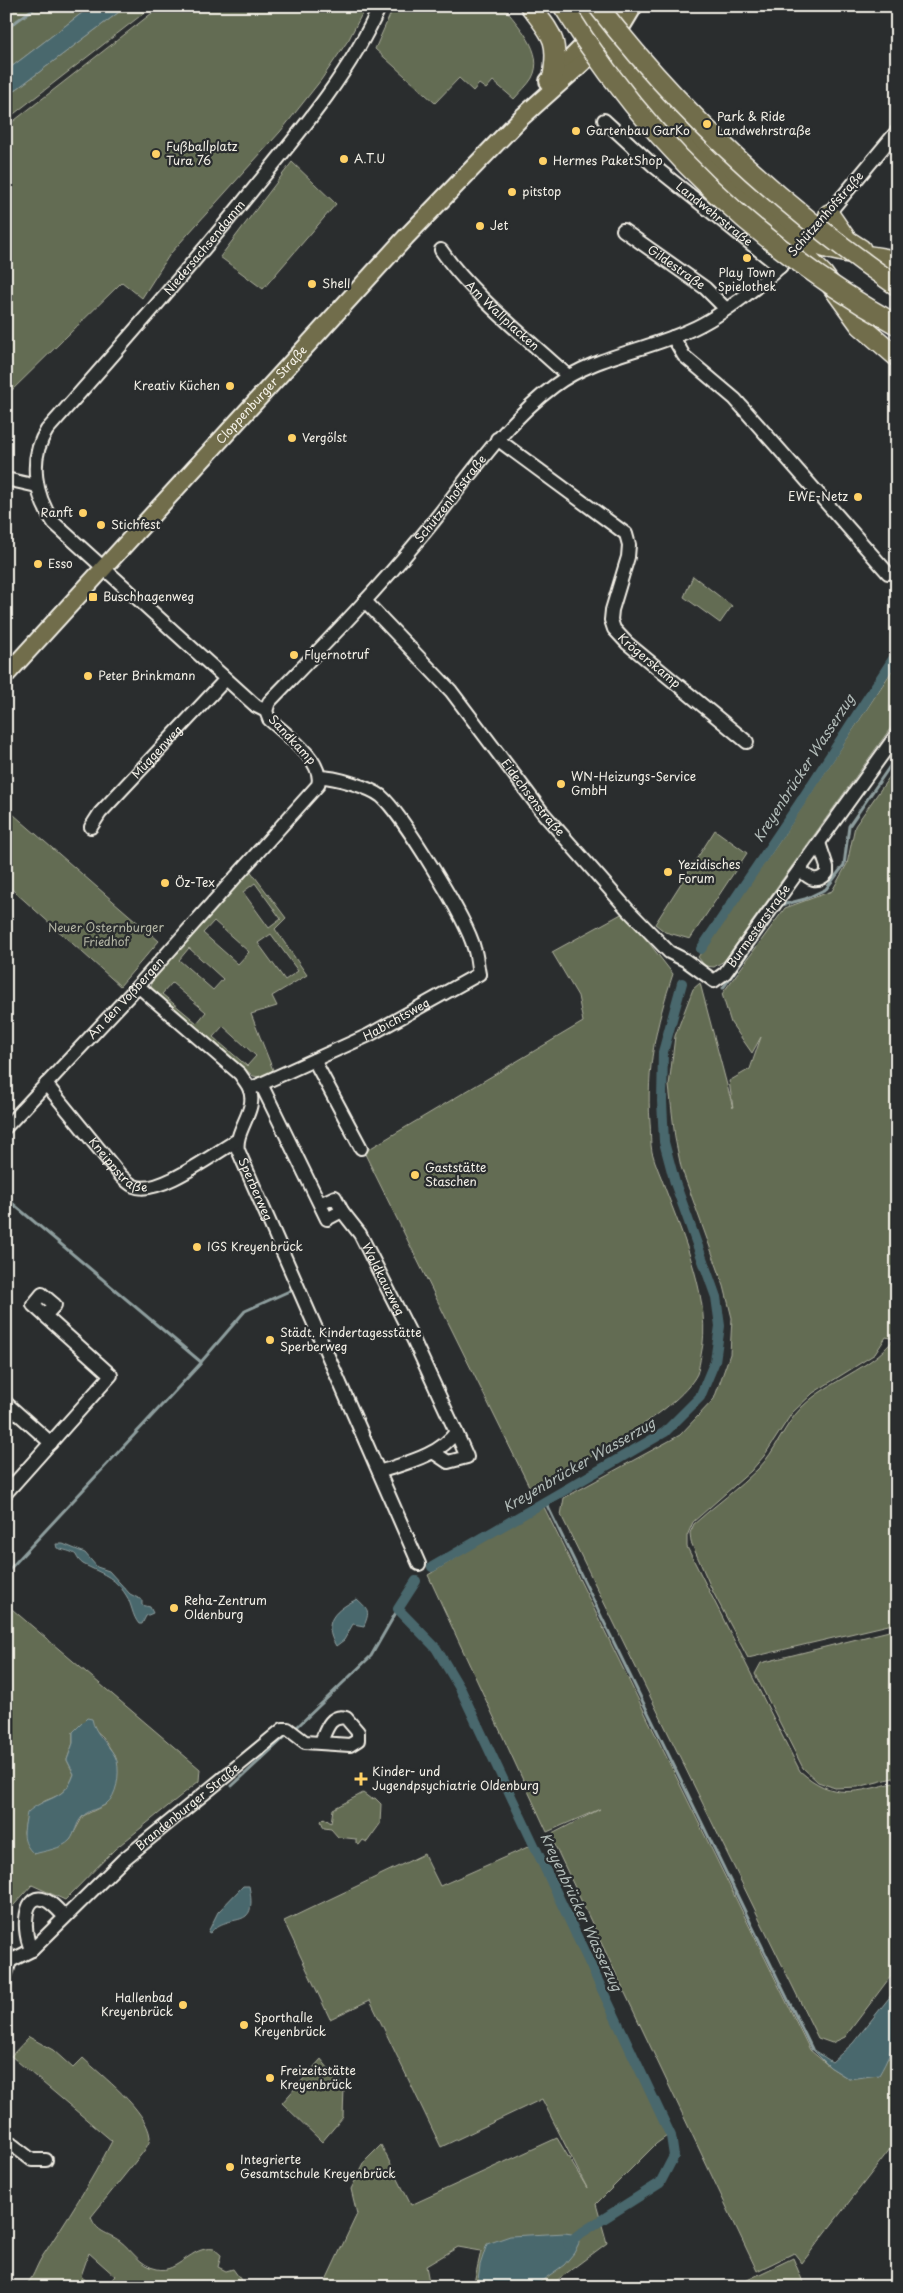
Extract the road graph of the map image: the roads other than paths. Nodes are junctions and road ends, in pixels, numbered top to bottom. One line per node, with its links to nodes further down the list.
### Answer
1 (380, 6): 29 (street, Niedersachsendamm)
2 (530, 6): 10 (highway)
3 (551, 6): 9 (highway)
4 (563, 6): 23 (highway, bridge)
5 (588, 6): 9 (highway)
6 (598, 6): 21 (highway, bridge)
7 (622, 6): 9 (main road, Cloppenburger Straße)
8 (634, 6): 9 (main road, Cloppenburger Straße)
9 (599, 39): 10 (main road, Cloppenburger Straße); 11 (main road, Cloppenburger Straße); 16 (main road)
10 (553, 76): 11 (main road, Cloppenburger Straße)
11 (521, 118): 30 (main road, Cloppenburger Straße)
12 (604, 120): 20 (street, Landwehrstraße)
13 (897, 132): 14 (street, Schützenhofstraße)
14 (828, 214): 16 (street, Schützenhofstraße); 18 (highway)
15 (623, 230): 22 (street, Gildestraße)
16 (802, 244): 18 (highway); 20 (street, Schützenhofstraße); 25 (highway)
17 (441, 250): 26 (street, Am Wallplacken)
18 (873, 255): 19 (highway)
19 (897, 261)
20 (780, 267): 22 (street, Schützenhofstraße)
21 (897, 286)
22 (726, 308): 24 (street, Schützenhofstraße)
23 (897, 325)
24 (673, 337): 26 (street, Schützenhofstraße); 31 (street)
25 (897, 357)
26 (568, 376): 27 (street, Schützenhofstraße)
27 (497, 440): 32 (street, Schützenhofstraße); 37 (street, Krögerskamp)
28 (6, 479): 29 (street)
29 (37, 486): 30 (street)
30 (103, 568): 33 (main road, Cloppenburger Straße); 34 (street, Sandkamp)
31 (888, 573)
32 (365, 601): 35 (street, Schützenhofstraße); 43 (street, Eidechsenstraße)
33 (6, 675)
34 (226, 679): 35 (street, Sandkamp); 39 (street, Müggenweg)
35 (266, 711): 38 (street, Sandkamp)
36 (897, 734): 40 (street, Burmesterstraße)
37 (747, 742)
38 (320, 777): 42 (street, Sandkamp); 44 (street, An den Voßbergen)
39 (91, 827)
40 (819, 843): 41 (street, Burmesterstraße); 41 (street)
41 (801, 870): 43 (street, Burmesterstraße)
42 (479, 974): 45 (street, Habichtsweg)
43 (714, 981)
44 (138, 986): 46 (street, An den Voßbergen); 47 (street)
45 (314, 1060): 47 (street, Habichtsweg); 50 (street)
46 (46, 1084): 48 (street, An den Voßbergen); 49 (street, Kneippstraße)
47 (256, 1087): 49 (street, Sperberweg); 53 (street, Waldkauzweg)
48 (6, 1127)
49 (236, 1141): 56 (street, Sperberweg)
50 (361, 1148)
51 (45, 1316): 54 (street)
52 (6, 1403): 54 (street)
53 (456, 1432): 55 (street); 55 (street, Waldkauzweg)
54 (51, 1443): 57 (street)
55 (433, 1452): 56 (street)
56 (379, 1472): 58 (street, Sperberweg)
57 (6, 1493)
58 (419, 1564)
59 (321, 1742): 60 (street, Brandenburger Straße)
60 (64, 1916): 61 (street, Brandenburger Straße); 61 (street)
61 (32, 1950): 62 (street, Brandenburger Straße)
62 (8, 1956): 63 (street, Brandenburger Straße)
63 (6, 1974)
64 (6, 2140): 65 (street)
65 (46, 2160)

